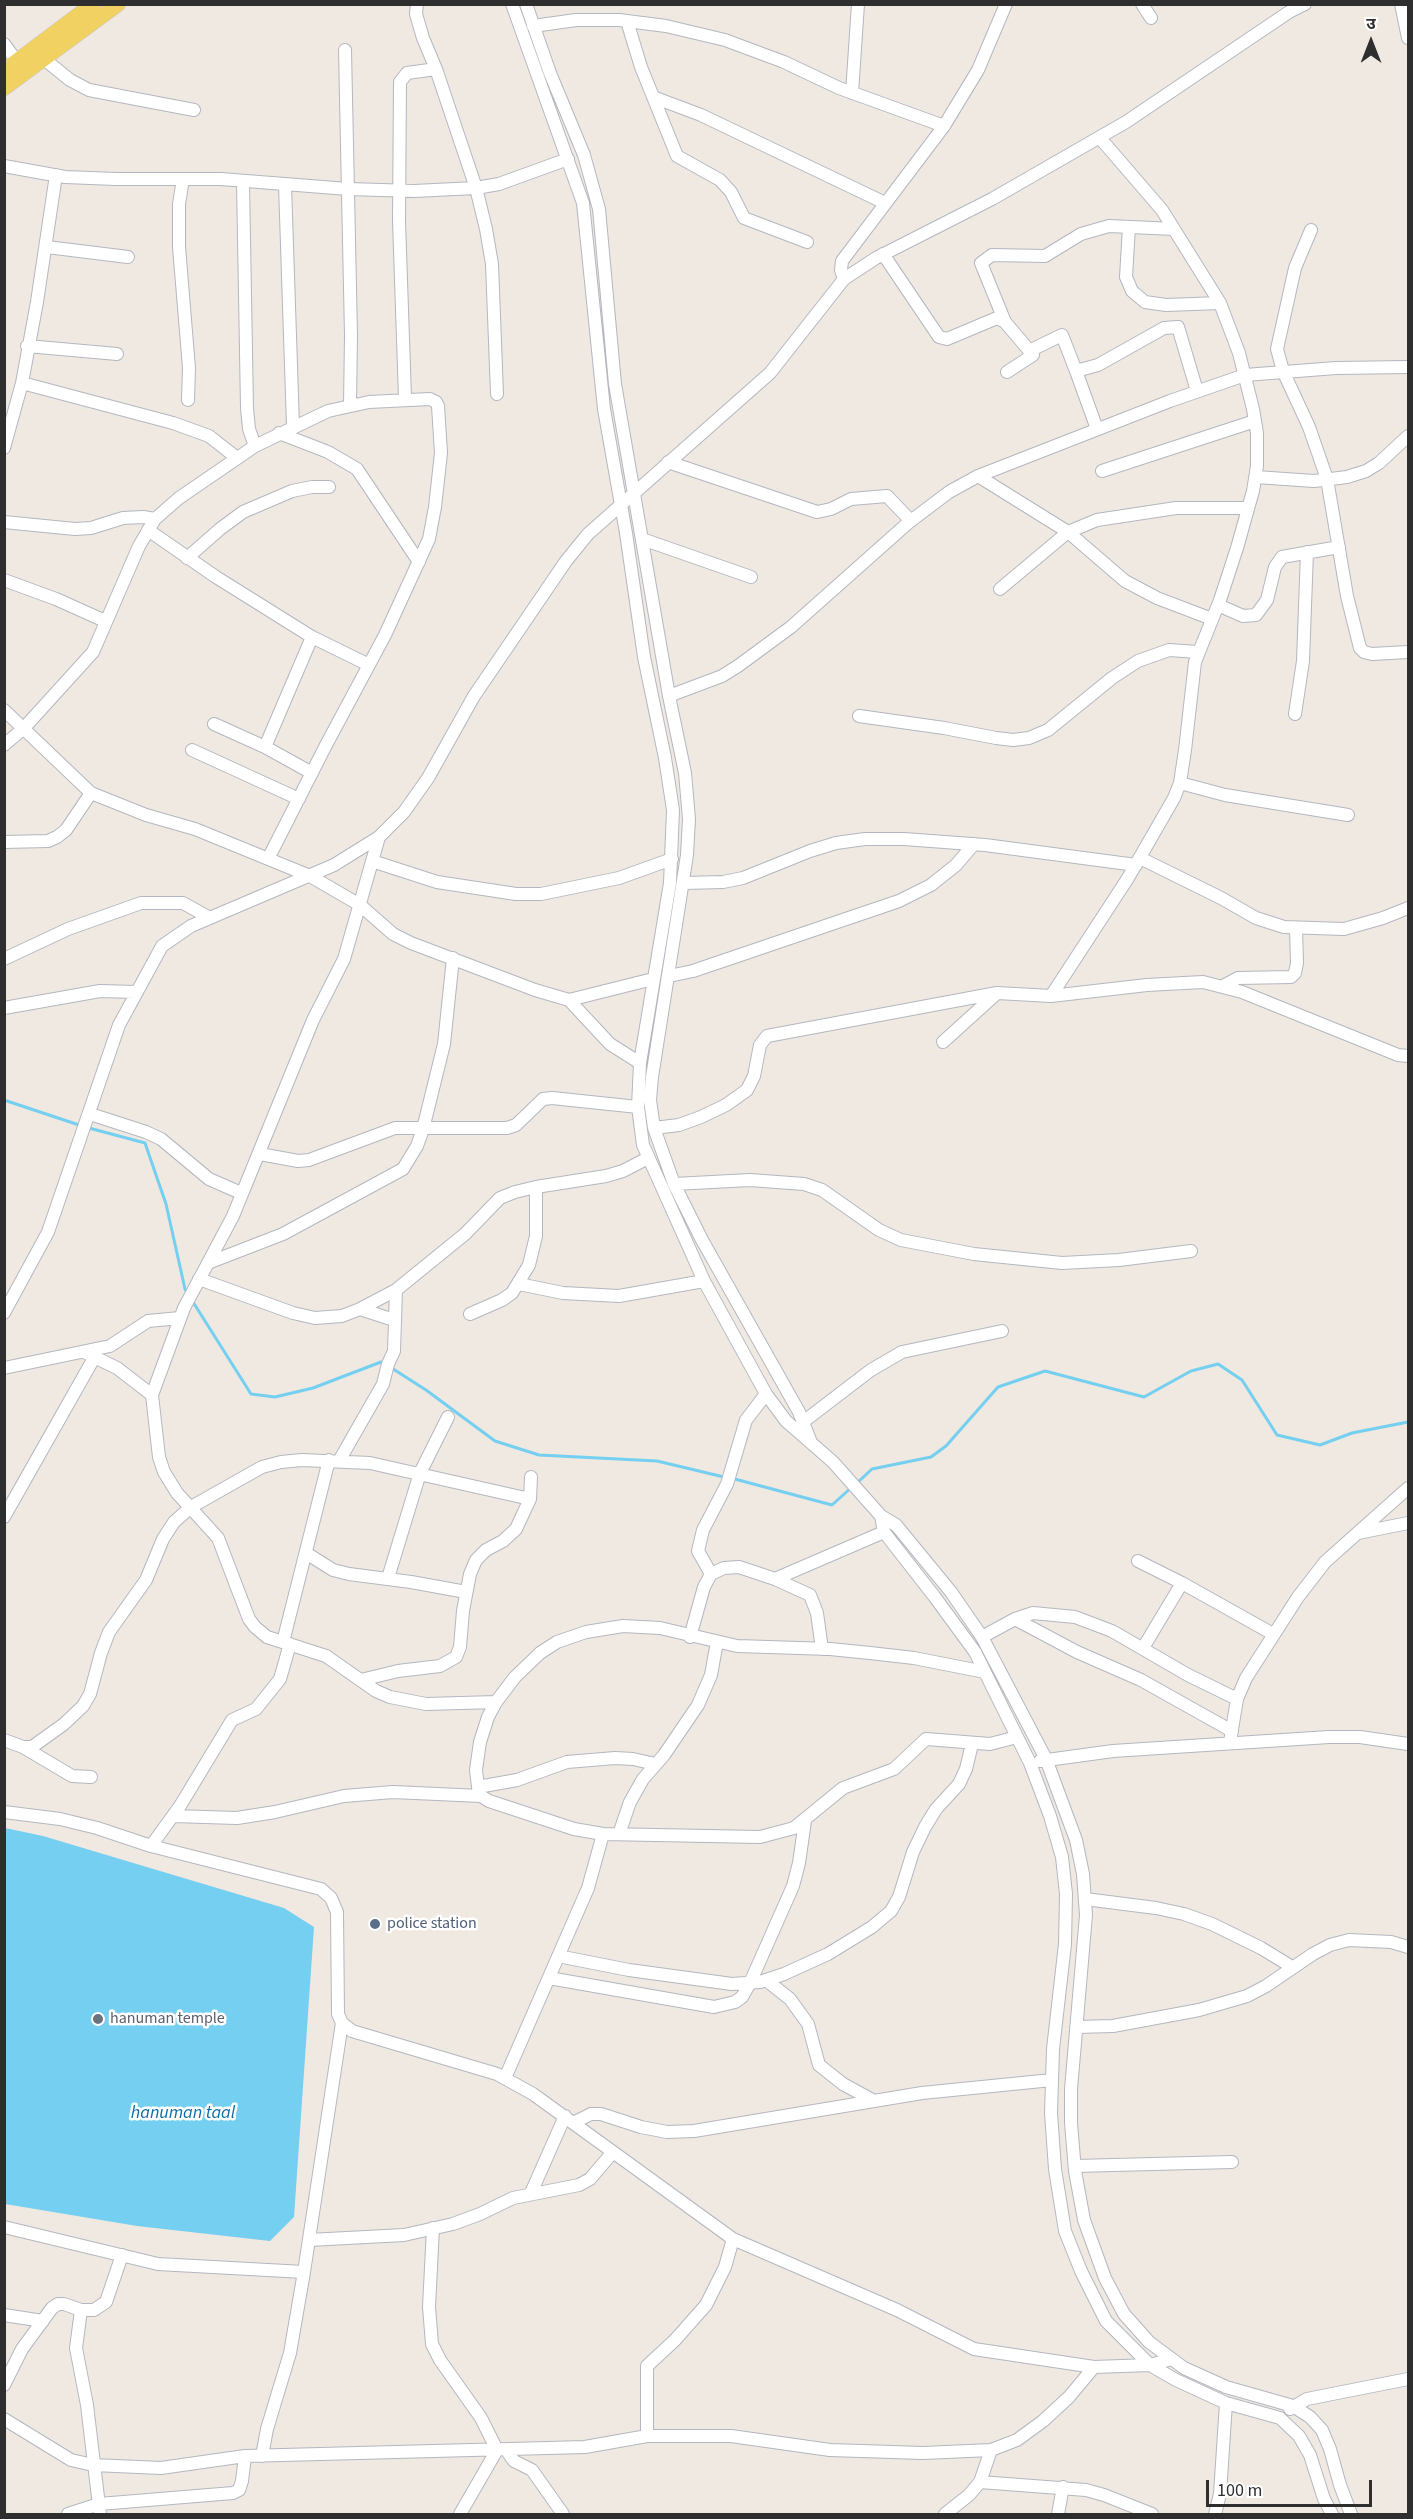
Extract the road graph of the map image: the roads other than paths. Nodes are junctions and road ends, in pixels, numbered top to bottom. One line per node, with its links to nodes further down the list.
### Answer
1 (93, 4): 20 (main road)
2 (118, 4): 19 (main road)
3 (417, 4): 21 (street)
4 (512, 4): 29 (street)
5 (526, 4): 15 (street)
6 (858, 4): 24 (street)
7 (1006, 4): 27 (street)
8 (1142, 4): 13 (street)
9 (1305, 4): 11 (street)
10 (1401, 4): 12 (street)
11 (1287, 8): 28 (street)
12 (1406, 17): 16 (street)
13 (1151, 18)
14 (627, 21): 15 (street); 24 (street); 25 (street)
15 (533, 26): 77 (street)
16 (1408, 38)
17 (4, 44): 20 (street)
18 (345, 50): 36 (street)
19 (44, 59): 20 (main road); 26 (street)
20 (21, 67): 22 (main road); 23 (main road)
21 (436, 69): 35 (street); 37 (street)
22 (4, 71)
23 (4, 88)
24 (852, 93): 27 (street)
25 (653, 97): 38 (street); 42 (street)
26 (194, 110)
27 (944, 126): 38 (street)
28 (1100, 138): 40 (street); 44 (street)
29 (568, 159): 35 (street); 78 (street)
30 (4, 166): 31 (street)
31 (56, 176): 32 (street); 43 (street)
32 (183, 178): 33 (street); 61 (street)
33 (243, 182): 34 (street); 68 (street)
34 (285, 185): 36 (street); 64 (street)
35 (476, 188): 37 (street); 59 (street)
36 (348, 189): 37 (street); 62 (street)
37 (399, 191): 60 (street)
38 (885, 203): 46 (street)
39 (1130, 227): 40 (street); 47 (street); 48 (street)
40 (1174, 229): 47 (street)
41 (1311, 230): 54 (street)
42 (807, 242)
43 (47, 247): 45 (street); 49 (street)
44 (883, 254): 46 (street); 48 (street)
45 (128, 257)
46 (844, 279): 71 (street)
47 (1220, 303): 56 (street)
48 (1005, 322): 50 (street)
49 (27, 346): 51 (street); 57 (street)
50 (1029, 351): 53 (street); 55 (street)
51 (117, 354)
52 (1408, 368): 54 (street)
53 (1076, 371): 58 (street); 65 (street)
54 (1283, 371): 56 (street); 75 (street)
55 (1007, 372)
56 (1245, 375): 58 (street); 63 (street)
57 (22, 382): 69 (street); 70 (street)
58 (1197, 391): 65 (street)
59 (497, 394)
60 (405, 398): 62 (street); 89 (street)
61 (188, 400)
62 (350, 405): 64 (street)
63 (1255, 421): 72 (street); 74 (street)
64 (293, 426): 66 (street)
65 (1097, 429): 73 (street)
66 (279, 433): 68 (street); 89 (street)
67 (1408, 436): 75 (street)
68 (255, 446): 70 (street)
69 (4, 448)
70 (237, 458): 80 (street)
71 (668, 462): 77 (street); 81 (street)
72 (1102, 471)
73 (978, 476): 81 (street); 84 (street)
74 (1256, 477): 75 (street); 79 (street)
75 (1327, 479): 86 (street)
76 (329, 487): 88 (street)
77 (634, 492): 78 (street); 85 (street)
78 (620, 503): 114 (street); 118 (street)
79 (1248, 508): 84 (street); 93 (street)
80 (155, 519): 82 (street); 83 (street)
81 (911, 521): 100 (street)
82 (4, 522)
83 (148, 530): 88 (street); 95 (street)
84 (1068, 532): 92 (street); 94 (street)
85 (642, 538): 90 (street); 100 (street)
86 (1339, 547): 87 (street); 98 (street)
87 (1307, 552): 93 (street); 102 (street)
88 (187, 558): 96 (street)
89 (419, 562): 99 (street)
90 (751, 577)
91 (4, 580): 95 (street)
92 (1000, 589)
93 (1218, 605): 94 (street)
94 (1212, 619): 97 (street)
95 (105, 621): 105 (street)
96 (312, 637): 99 (street); 107 (street)
97 (1198, 652): 103 (street); 110 (street)
98 (1408, 652)
99 (369, 665): 109 (street)
100 (669, 696): 122 (street)
101 (4, 710): 105 (street)
102 (1295, 714)
103 (859, 717)
104 (214, 724): 107 (street)
105 (24, 729): 106 (street); 111 (street)
106 (4, 745)
107 (265, 747): 109 (street)
108 (192, 750): 112 (street)
109 (312, 773): 112 (street)
110 (1180, 783): 113 (street); 120 (street)
111 (91, 793): 115 (street); 117 (street)
112 (299, 799): 117 (street)
113 (1348, 815)
114 (379, 837): 119 (street); 121 (street)
115 (4, 842)
116 (975, 844): 120 (street); 122 (street); 129 (street)
117 (269, 857): 121 (street)
118 (672, 859): 119 (street); 130 (street)
119 (372, 861): 123 (street)
120 (1138, 861): 126 (street); 134 (street)
121 (310, 876): 123 (street); 125 (street)
122 (684, 883): 129 (street)
123 (360, 905): 127 (street); 144 (street)
124 (1408, 908): 126 (street)
125 (210, 918): 128 (street); 132 (street)
126 (1296, 928): 131 (street)
127 (453, 958): 135 (street); 143 (street)
128 (4, 959)
129 (669, 976): 142 (street)
130 (653, 979): 135 (street); 139 (street)
131 (1223, 986): 134 (street); 138 (street)
132 (136, 992): 136 (street); 141 (street)
133 (997, 993): 134 (street); 137 (street); 142 (street)
134 (1051, 996)
135 (569, 1000): 139 (street)
136 (4, 1008)
137 (944, 1042)
138 (1408, 1056)
139 (639, 1063): 140 (street)
140 (638, 1107): 143 (street); 145 (street)
141 (88, 1118): 148 (street); 156 (street)
142 (654, 1128): 146 (street)
143 (423, 1129): 144 (street); 150 (street)
144 (260, 1154): 148 (street)
145 (648, 1158): 147 (street); 151 (street)
146 (674, 1184): 149 (street); 166 (street)
147 (536, 1187): 153 (street); 154 (street)
148 (241, 1193): 150 (street)
149 (1191, 1251)
150 (208, 1263): 152 (street)
151 (704, 1281): 153 (street); 163 (street)
152 (198, 1282): 155 (street); 157 (street)
153 (519, 1284): 158 (street)
154 (396, 1290): 155 (street); 159 (street)
155 (360, 1309): 159 (street)
156 (4, 1313)
157 (182, 1313): 161 (street); 164 (street)
158 (470, 1314)
159 (394, 1320): 168 (street)
160 (1002, 1331): 166 (street)
161 (89, 1355): 162 (street); 164 (street); 174 (street)
162 (4, 1368)
163 (766, 1394): 167 (street); 181 (street)
164 (152, 1395): 173 (street)
165 (448, 1417): 169 (street)
166 (803, 1422): 167 (street)
167 (812, 1444): 175 (street)
168 (334, 1461): 169 (street); 173 (street); 179 (street)
169 (420, 1473): 172 (street); 182 (street)
170 (531, 1477): 172 (street)
171 (1408, 1488): 178 (street)
172 (530, 1499): 185 (street)
173 (191, 1507): 191 (street); 203 (street)
174 (4, 1516)
175 (881, 1516): 177 (street); 189 (street)
176 (1408, 1523): 178 (street)
177 (884, 1532): 183 (street); 194 (street)
178 (1357, 1533): 187 (street)
179 (306, 1553): 182 (street); 191 (street)
180 (1138, 1561): 184 (street)
181 (711, 1574): 183 (street); 188 (street)
182 (388, 1578): 185 (street)
183 (775, 1579): 193 (street)
184 (1182, 1583): 187 (street); 192 (street)
185 (466, 1592): 195 (street)
186 (1015, 1619): 189 (street); 192 (street); 199 (street)
187 (1274, 1635): 196 (street)
188 (690, 1636): 190 (street); 197 (street)
189 (982, 1637): 204 (street)
190 (717, 1642): 193 (street); 206 (street)
191 (286, 1643): 195 (street); 210 (street)
192 (1143, 1648): 196 (street)
193 (822, 1649): 194 (street)
194 (985, 1672): 198 (street)
195 (361, 1680): 197 (street)
196 (1238, 1699): 199 (street)
197 (496, 1702): 208 (street)
198 (1017, 1737): 201 (street); 205 (street)
199 (1231, 1737): 202 (street); 204 (street)
200 (4, 1740): 203 (street)
201 (972, 1744): 211 (street); 220 (street)
202 (1408, 1744)
203 (23, 1748): 207 (street)
204 (1046, 1760): 205 (street); 215 (street)
205 (1030, 1763): 225 (street)
206 (654, 1764): 208 (street); 213 (street)
207 (91, 1777)
208 (479, 1792): 210 (street); 212 (street)
209 (4, 1812): 214 (street)
210 (173, 1816): 214 (street)
211 (805, 1821): 213 (street); 221 (street)
212 (603, 1834): 213 (street); 217 (street)
213 (619, 1834)
214 (151, 1846): 222 (street)
215 (1084, 1899): 218 (street); 223 (street)
216 (1408, 1947): 218 (street)
217 (558, 1956): 219 (street); 221 (street)
218 (1292, 1968): 223 (street)
219 (549, 1978): 221 (street); 224 (street)
220 (766, 1980): 221 (street); 226 (street)
221 (750, 1983)
222 (342, 2023): 224 (street); 235 (street)
223 (1076, 2027): 230 (street)
224 (505, 2078): 227 (street)
225 (1052, 2080): 226 (street); 242 (street)
226 (874, 2101): 227 (street)
227 (567, 2118): 228 (street); 231 (street)
228 (613, 2152): 231 (street); 234 (street)
229 (1232, 2162): 230 (street)
230 (1075, 2166): 241 (street)
231 (531, 2193): 233 (street)
232 (4, 2226): 236 (street)
233 (433, 2228): 235 (street); 251 (street)
234 (733, 2239): 243 (street); 250 (street)
235 (309, 2240): 237 (street)
236 (122, 2255): 237 (street); 238 (street)
237 (304, 2272): 254 (street)
238 (81, 2310): 240 (street); 255 (street)
239 (4, 2315): 240 (street)
240 (43, 2321): 245 (street)
241 (1172, 2359): 242 (street); 247 (street)
242 (1150, 2365): 243 (street); 246 (street)
243 (1094, 2367): 252 (street)
244 (1408, 2379): 247 (street)
245 (4, 2385)
246 (1226, 2403): 248 (street); 265 (street)
247 (1293, 2406): 248 (street); 267 (street)
248 (1280, 2418): 266 (street)
249 (4, 2419): 255 (street)
250 (647, 2436): 251 (street); 252 (street)
251 (502, 2450): 254 (street); 260 (street); 261 (street)
252 (991, 2450): 256 (street)
253 (245, 2456): 254 (street); 255 (street); 258 (street)
254 (262, 2456)
255 (93, 2465): 258 (street)
256 (980, 2482): 257 (street); 262 (street)
257 (1063, 2487): 263 (street); 264 (street)
258 (100, 2509): 259 (street)
259 (68, 2514)
260 (460, 2514)
261 (563, 2514)
262 (945, 2514)
263 (1058, 2514)
264 (1152, 2514)
265 (1215, 2514)
266 (1332, 2514)
267 (1352, 2514)

